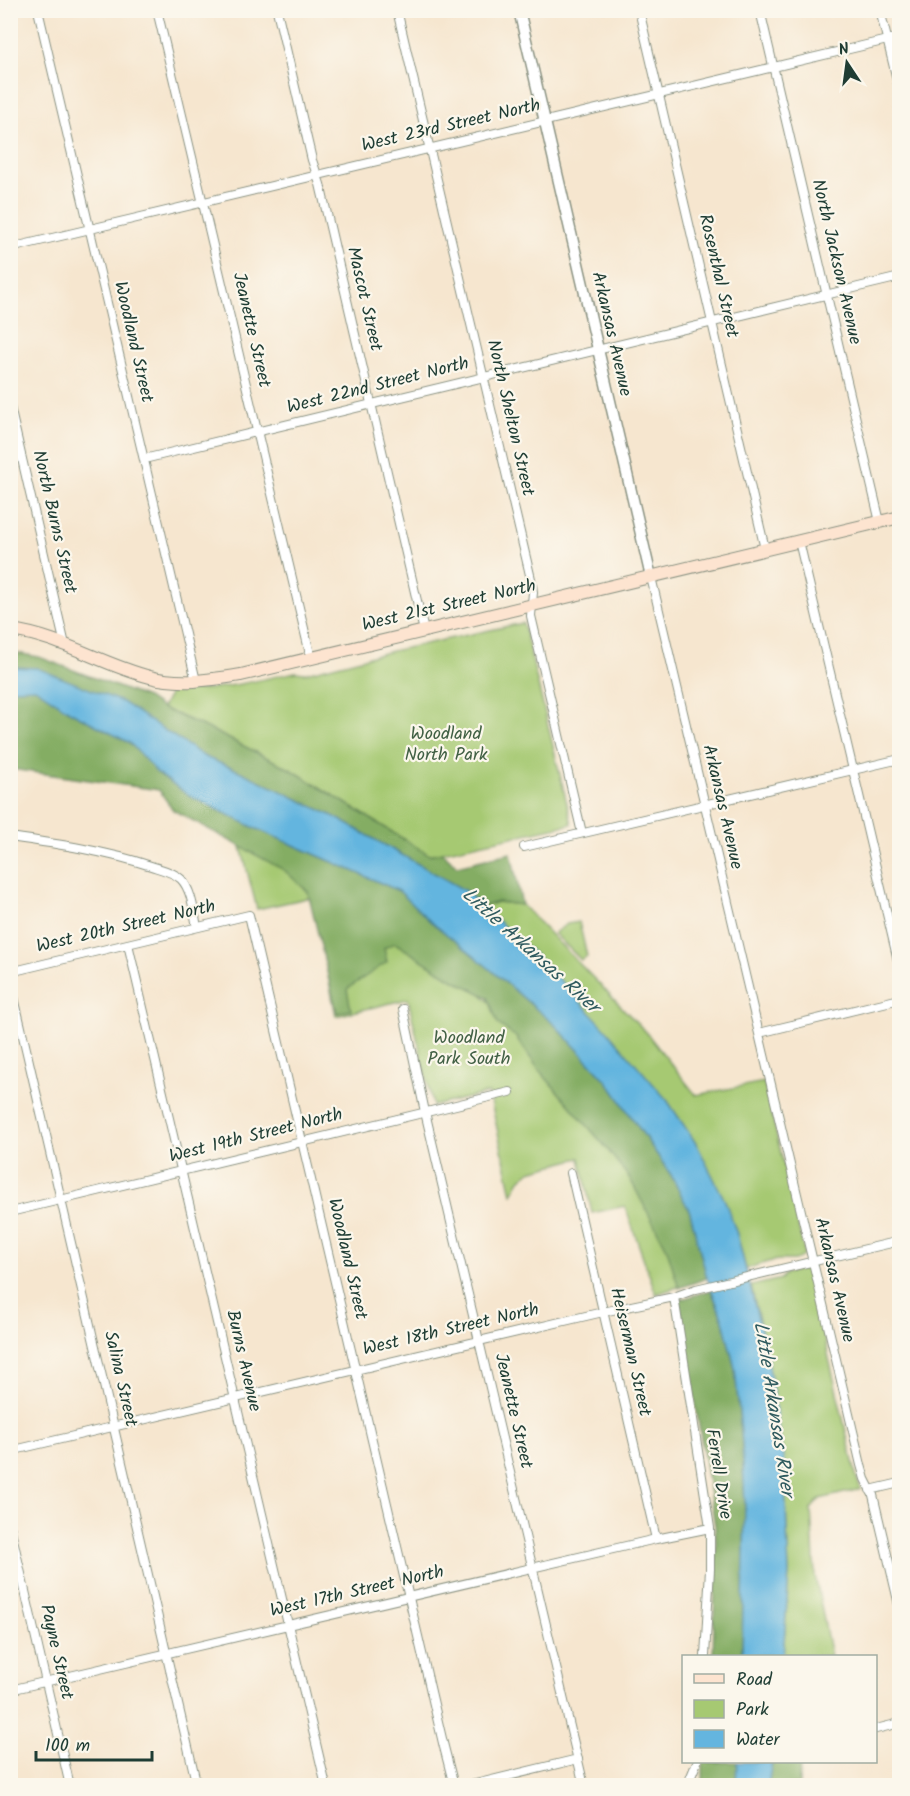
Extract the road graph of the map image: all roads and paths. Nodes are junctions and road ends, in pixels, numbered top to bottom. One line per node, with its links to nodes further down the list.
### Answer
1 (38, 10): 18 (street, Woodland Street)
2 (157, 10): 17 (street, Jeanette Street)
3 (277, 10): 16 (street, Mascot Street)
4 (397, 10): 15 (street, North Shelton Street)
5 (519, 10): 14 (street, Arkansas Avenue)
6 (639, 10): 13 (street, Rosenthal Street)
7 (760, 10): 11 (street, North Jackson Avenue)
8 (880, 10): 10 (street)
9 (900, 36): 10 (street, West 23rd Street North)
10 (887, 39): 11 (street, West 23rd Street North); 12 (street)
11 (773, 67): 13 (street, West 23rd Street North); 21 (street, North Jackson Avenue)
12 (900, 92)
13 (659, 94): 14 (street, West 23rd Street North); 22 (street, Rosenthal Street)
14 (544, 121): 15 (street, West 23rd Street North); 23 (street, Arkansas Avenue)
15 (430, 149): 16 (street, West 23rd Street North); 24 (street, North Shelton Street)
16 (317, 175): 17 (street, West 23rd Street North); 25 (street, Mascot Street)
17 (204, 202): 18 (street, West 23rd Street North); 27 (street, Jeanette Street)
18 (89, 229): 19 (street, West 23rd Street North); 28 (street, Woodland Street)
19 (10, 248)
20 (900, 277): 21 (street, West 22nd Street North)
21 (826, 295): 22 (street, West 22nd Street North); 30 (street, North Jackson Avenue)
22 (712, 322): 23 (street, West 22nd Street North); 32 (street, Rosenthal Street)
23 (598, 349): 24 (street, West 22nd Street North); 33 (street, Arkansas Avenue)
24 (484, 377): 25 (street, West 22nd Street North); 34 (street, North Shelton Street)
25 (372, 405): 27 (street, West 22nd Street North); 36 (street, Mascot Street)
26 (10, 407): 37 (street, North Burns Street)
27 (258, 432): 28 (street, West 22nd Street North); 38 (street, Jeanette Street)
28 (144, 459): 39 (street, Woodland Street)
29 (900, 517): 30 (main road, West 21st Street North)
30 (880, 522): 31 (main road, West 21st Street North)
31 (799, 541): 32 (main road, West 21st Street North); 41 (street)
32 (765, 549): 33 (main road, West 21st Street North)
33 (651, 577): 34 (main road, West 21st Street North); 42 (street, Arkansas Avenue)
34 (531, 605): 36 (main road, West 21st Street North); 43 (street, North Shelton Street)
35 (10, 630): 37 (main road, West 21st Street North)
36 (424, 631): 38 (main road, West 21st Street North)
37 (65, 645): 39 (main road, West 21st Street North)
38 (311, 658): 39 (main road, West 21st Street North)
39 (196, 681)
40 (900, 759): 41 (street)
41 (853, 770): 42 (street); 49 (street)
42 (705, 805): 43 (street); 54 (street, Arkansas Avenue)
43 (582, 833): 45 (street)
44 (10, 837): 47 (street)
45 (524, 846)
46 (249, 915): 47 (street, West 20th Street North); 57 (street, Woodland Street)
47 (197, 927): 48 (street, West 20th Street North)
48 (128, 944): 50 (street, West 20th Street North); 58 (street, Burns Avenue)
49 (900, 969)
50 (10, 972)
51 (10, 980): 60 (street, Salina Street)
52 (900, 999): 54 (street)
53 (404, 1009): 56 (street, Jeanette Street)
54 (759, 1033): 63 (street, Arkansas Avenue)
55 (510, 1092): 56 (street, West 19th Street North)
56 (425, 1113): 57 (street, West 19th Street North); 66 (street, Jeanette Street)
57 (303, 1142): 58 (street, West 19th Street North); 67 (street, Woodland Street)
58 (182, 1171): 60 (street, West 19th Street North); 68 (street, Burns Avenue)
59 (571, 1173): 65 (street, Heiserman Street)
60 (61, 1200): 61 (street, West 19th Street North); 69 (street, Salina Street)
61 (10, 1212)
62 (900, 1241): 63 (street, West 18th Street North)
63 (812, 1262): 64 (street, West 18th Street North); 72 (street, Arkansas Avenue)
64 (674, 1297): 65 (street, West 18th Street North); 74 (street, Ferrell Drive)
65 (603, 1312): 66 (street, West 18th Street North); 75 (street, Heiserman Street)
66 (479, 1341): 67 (street, West 18th Street North); 76 (street, Jeanette Street)
67 (356, 1370): 68 (street, West 18th Street North); 77 (street, Woodland Street)
68 (235, 1398): 69 (street, West 18th Street North); 79 (street, Burns Avenue)
69 (114, 1427): 70 (street, West 18th Street North); 80 (street, Salina Street)
70 (10, 1451)
71 (900, 1483): 72 (street)
72 (870, 1490): 78 (street, Arkansas Avenue)
73 (10, 1526): 82 (street, Payne Street)
74 (710, 1528): 75 (street, West 17th Street North); 81 (street, Ferrell Drive)
75 (656, 1539): 76 (street, West 17th Street North)
76 (532, 1568): 77 (street, West 17th Street North); 86 (street, Jeanette Street)
77 (409, 1597): 79 (street, West 17th Street North); 91 (street, Woodland Street)
78 (900, 1609)
79 (288, 1624): 80 (street, West 17th Street North); 90 (street, Burns Avenue)
80 (167, 1652): 82 (street, West 17th Street North); 89 (street, Salina Street)
81 (705, 1655)
82 (46, 1681): 83 (street, West 17th Street North); 88 (street, Payne Street)
83 (10, 1690)
84 (900, 1723): 85 (street)
85 (877, 1729)
86 (578, 1759): 92 (street); 93 (street, Jeanette Street)
87 (696, 1763): 94 (street)
88 (70, 1785)
89 (197, 1785)
90 (326, 1785)
91 (454, 1785)
92 (467, 1785)
93 (584, 1785)
94 (687, 1785)

